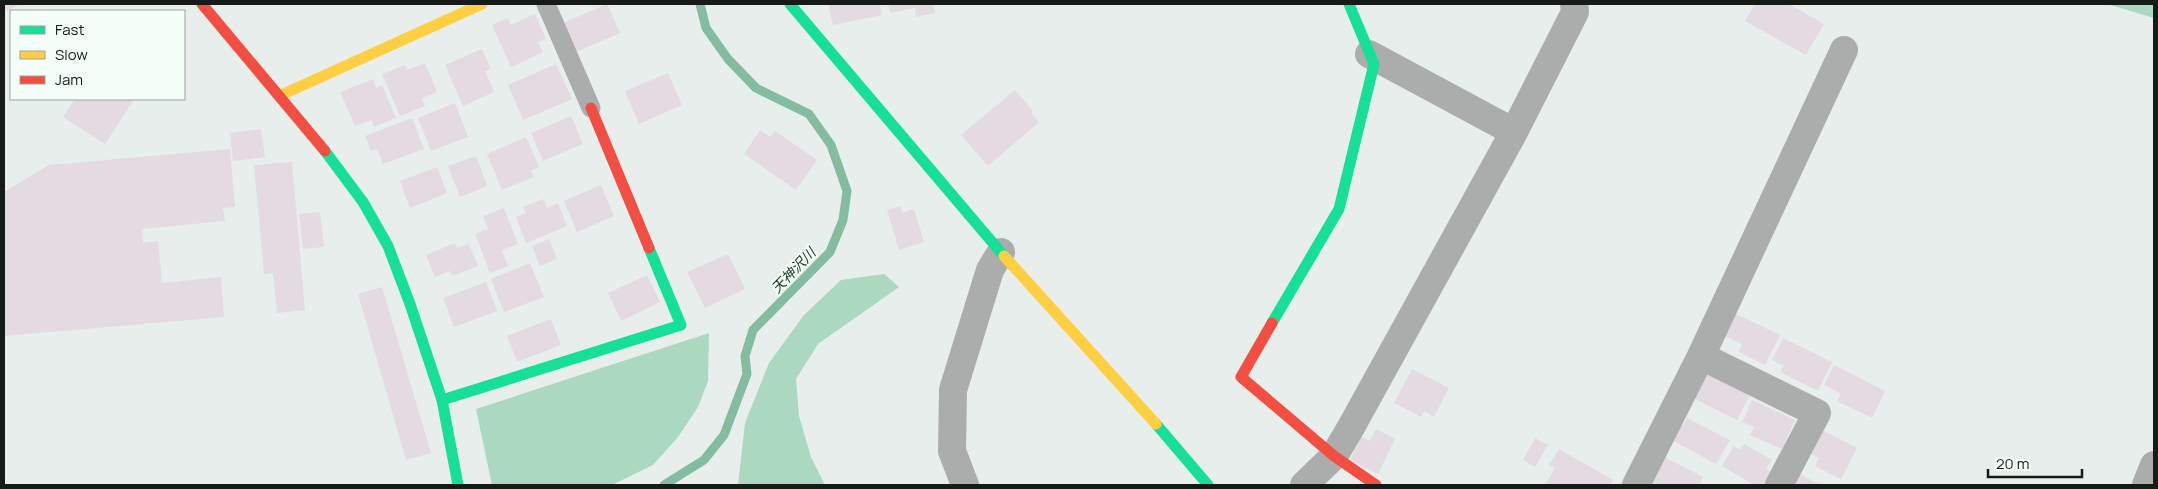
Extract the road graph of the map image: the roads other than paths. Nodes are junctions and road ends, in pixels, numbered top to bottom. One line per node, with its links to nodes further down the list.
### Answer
1 (202, 4): 9 (street)
2 (482, 4): 9 (street)
3 (546, 4): 10 (lane)
4 (790, 4): 12 (street)
5 (1349, 4): 8 (street)
6 (1574, 4): 11 (street)
7 (1844, 50): 13 (street)
8 (1370, 54): 11 (street); 15 (street)
9 (279, 96): 14 (street)
10 (591, 108): 14 (street)
11 (1514, 132): 15 (street)
12 (1002, 252): 18 (street); 19 (street)
13 (1701, 356): 22 (street); 23 (street)
14 (442, 400): 17 (street)
15 (1334, 456): 20 (street); 21 (street)
16 (2154, 465): 24 (street)
17 (458, 485)
18 (964, 485)
19 (1208, 485)
20 (1304, 485)
21 (1376, 485)
22 (1636, 485)
23 (1779, 485)
24 (2146, 485)

